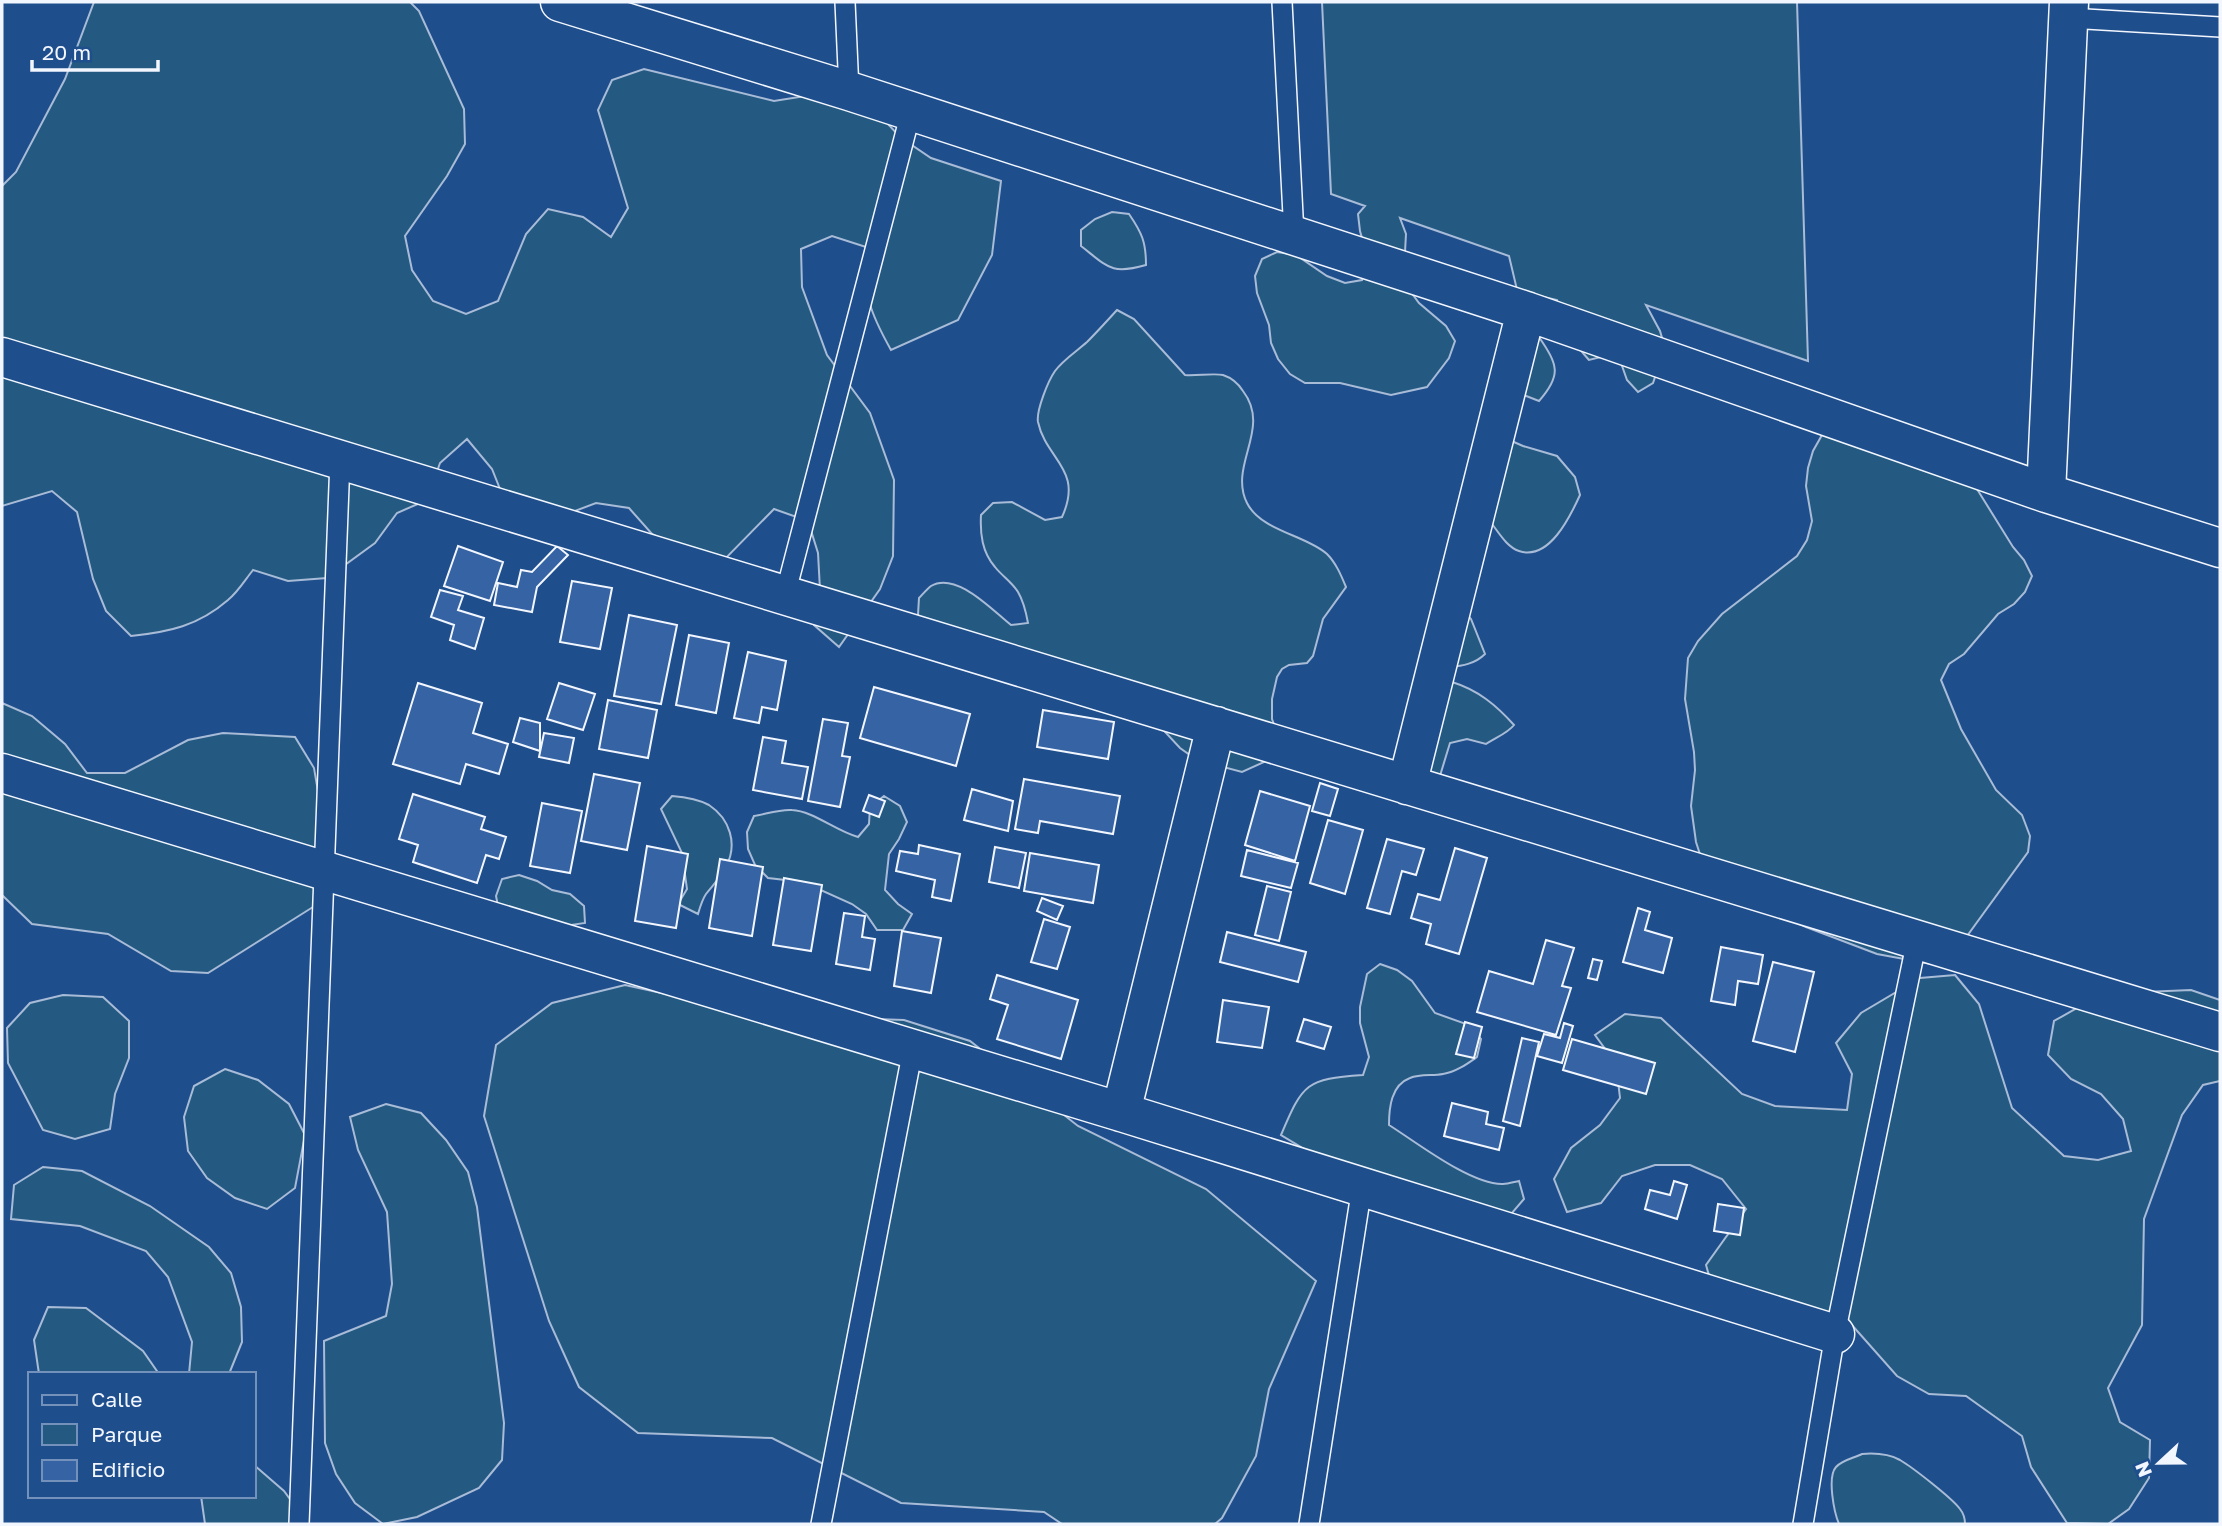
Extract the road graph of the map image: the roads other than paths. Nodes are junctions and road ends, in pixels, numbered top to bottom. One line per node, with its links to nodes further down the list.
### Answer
1 (845, 2): 6 (lane)
2 (1282, 2): 8 (lane)
3 (580, 5): 6 (street)
4 (2069, 10): 5 (lane); 12 (street)
5 (2220, 27)
6 (849, 91): 7 (street)
7 (911, 112): 8 (street); 14 (lane)
8 (1294, 235): 9 (street)
9 (1526, 311): 12 (street); 17 (street)
10 (2, 358): 11 (street)
11 (340, 460): 14 (street); 18 (lane)
12 (2046, 493): 13 (street)
13 (2220, 548)
14 (785, 596): 15 (street)
15 (1216, 726): 17 (street); 22 (street)
16 (2, 772): 18 (street)
17 (1407, 785): 19 (street)
18 (323, 870): 21 (street); 25 (lane)
19 (1917, 940): 20 (street); 24 (lane)
20 (2220, 1032)
21 (913, 1049): 22 (street); 26 (lane)
22 (1121, 1112): 23 (street)
23 (1362, 1186): 24 (street); 27 (lane)
24 (1835, 1334): 28 (lane)
25 (299, 1524)
26 (821, 1524)
27 (1309, 1524)
28 (1803, 1524)

